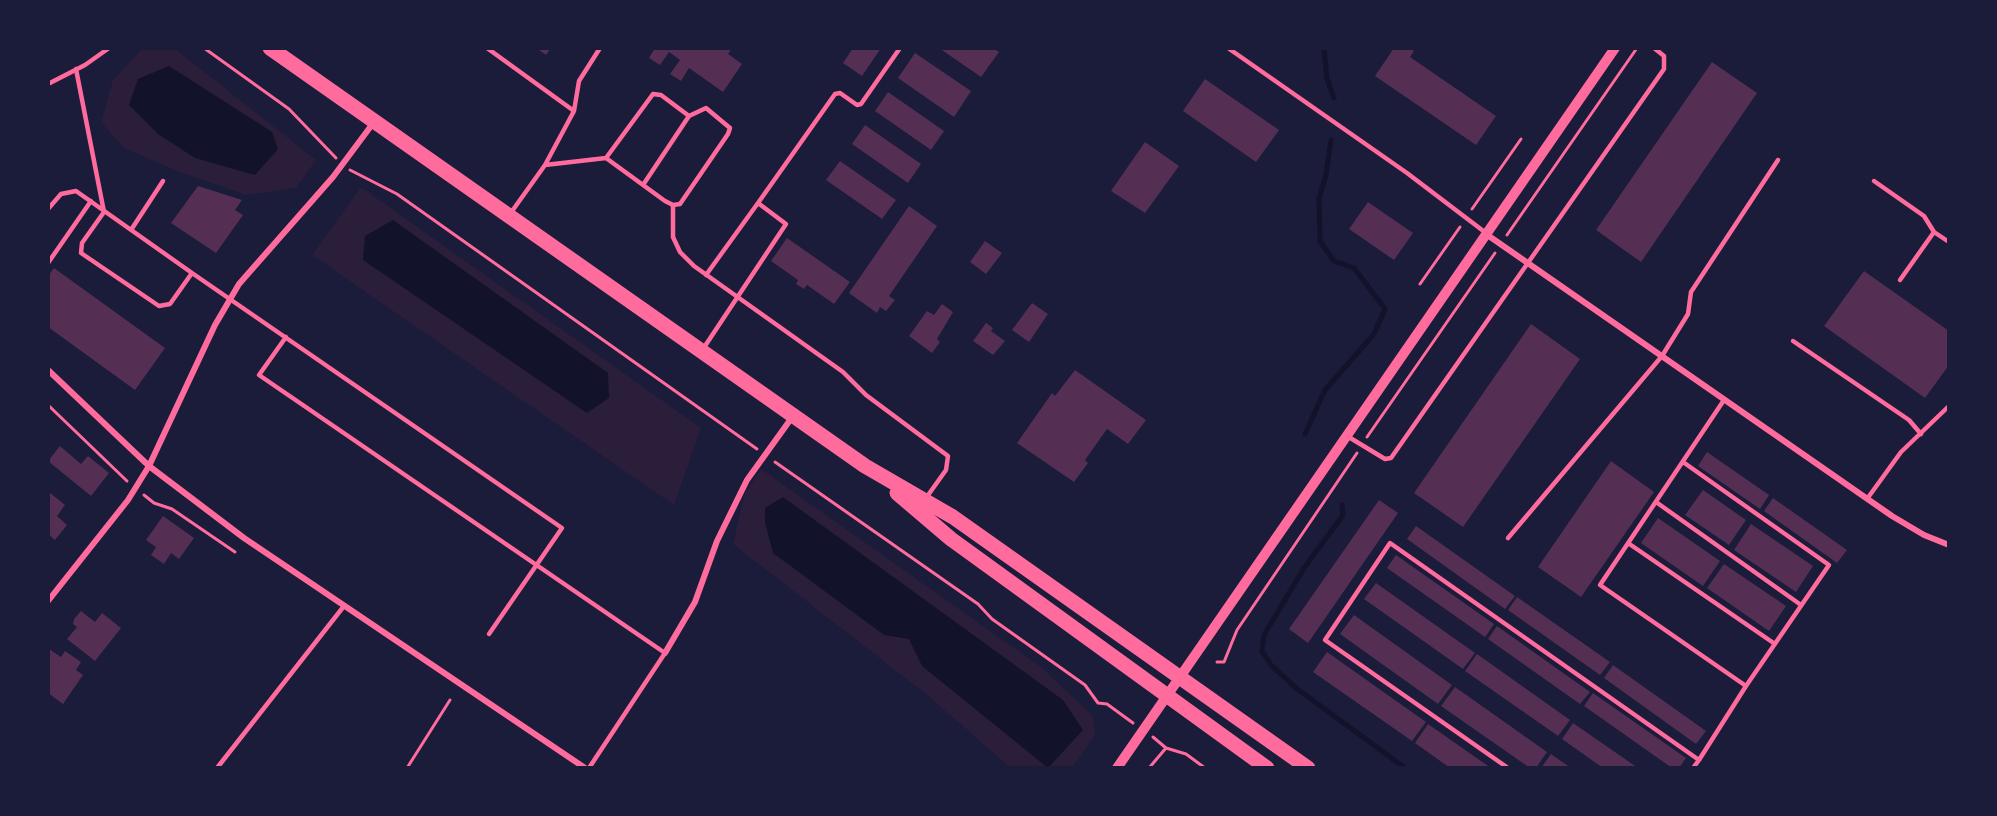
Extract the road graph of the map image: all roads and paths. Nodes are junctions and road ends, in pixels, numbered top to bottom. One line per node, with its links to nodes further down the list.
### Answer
1 (109, 48): 11 (lane)
2 (204, 48): 19 (path)
3 (270, 48): 15 (main road)
4 (488, 48): 13 (lane)
5 (600, 48): 13 (lane)
6 (900, 48): 24 (lane)
7 (1228, 48): 31 (lane)
8 (1615, 48): 31 (street)
9 (1637, 48): 33 (path)
10 (1654, 48): 34 (lane)
11 (76, 69): 12 (lane); 27 (lane)
12 (48, 84)
13 (574, 111): 18 (lane)
14 (689, 116): 16 (lane); 22 (lane); 25 (lane)
15 (375, 122): 19 (street); 28 (main road)
16 (606, 158): 18 (lane); 22 (lane)
17 (1778, 160): 44 (lane)
18 (545, 165): 28 (lane)
19 (342, 166): 40 (street); 52 (path)
20 (1874, 181): 30 (lane)
21 (164, 182): 29 (lane)
22 (643, 185): 25 (lane)
23 (91, 201): 26 (lane); 27 (lane); 35 (lane)
24 (758, 203): 37 (lane); 39 (lane)
25 (673, 205): 37 (lane)
26 (48, 209)
27 (105, 212): 29 (lane); 36 (lane)
28 (509, 216): 43 (main road)
29 (130, 230): 36 (lane)
30 (1934, 232): 32 (lane); 38 (lane)
31 (1486, 233): 33 (street); 50 (street)
32 (1949, 242)
33 (1502, 244): 34 (street); 51 (path)
34 (1528, 262): 44 (street); 51 (lane)
35 (48, 264)
36 (192, 273): 40 (lane)
37 (706, 275): 39 (lane)
38 (1900, 280)
39 (737, 298): 43 (lane); 57 (lane)
40 (231, 299): 41 (lane); 54 (street)
41 (286, 337): 62 (lane); 62 (lane)
42 (1793, 341): 49 (lane)
43 (701, 351): 48 (main road)
44 (1662, 356): 46 (street); 59 (lane)
45 (48, 370): 54 (street)
46 (1724, 400): 53 (lane); 56 (street)
47 (1949, 406): 49 (lane)
48 (793, 416): 52 (street); 55 (main road)
49 (1921, 434): 56 (lane)
50 (1347, 436): 51 (lane); 70 (street)
51 (1362, 445): 69 (path)
52 (764, 454): 68 (street); 74 (path)
53 (1683, 462): 58 (lane); 64 (lane)
54 (149, 466): 63 (street); 65 (street)
55 (865, 466): 57 (main road); 72 (main road)
56 (1867, 499): 61 (street)
57 (924, 500): 70 (main road)
58 (1656, 502): 60 (lane); 64 (lane)
59 (1508, 538)
60 (1628, 543): 67 (lane); 71 (lane)
61 (1949, 545)
62 (536, 567): 66 (lane); 68 (lane)
63 (48, 601)
64 (1801, 605): 67 (lane)
65 (344, 606): 77 (lane); 79 (street)
66 (489, 634)
67 (1774, 644): 71 (lane)
68 (665, 653): 80 (lane)
69 (1217, 662)
70 (1181, 679): 72 (street); 85 (main road)
71 (1746, 686): 76 (lane)
72 (1169, 696): 74 (street); 84 (main road)
73 (450, 700): 78 (path)
74 (1143, 730): 75 (path); 81 (street)
75 (1166, 748): 82 (path); 83 (path)
76 (1698, 760): 86 (lane); 87 (lane)
77 (217, 768)
78 (407, 768)
79 (585, 768)
80 (590, 768)
81 (1117, 768)
82 (1149, 768)
83 (1205, 768)
84 (1267, 768)
85 (1308, 768)
86 (1508, 768)
87 (1693, 768)

